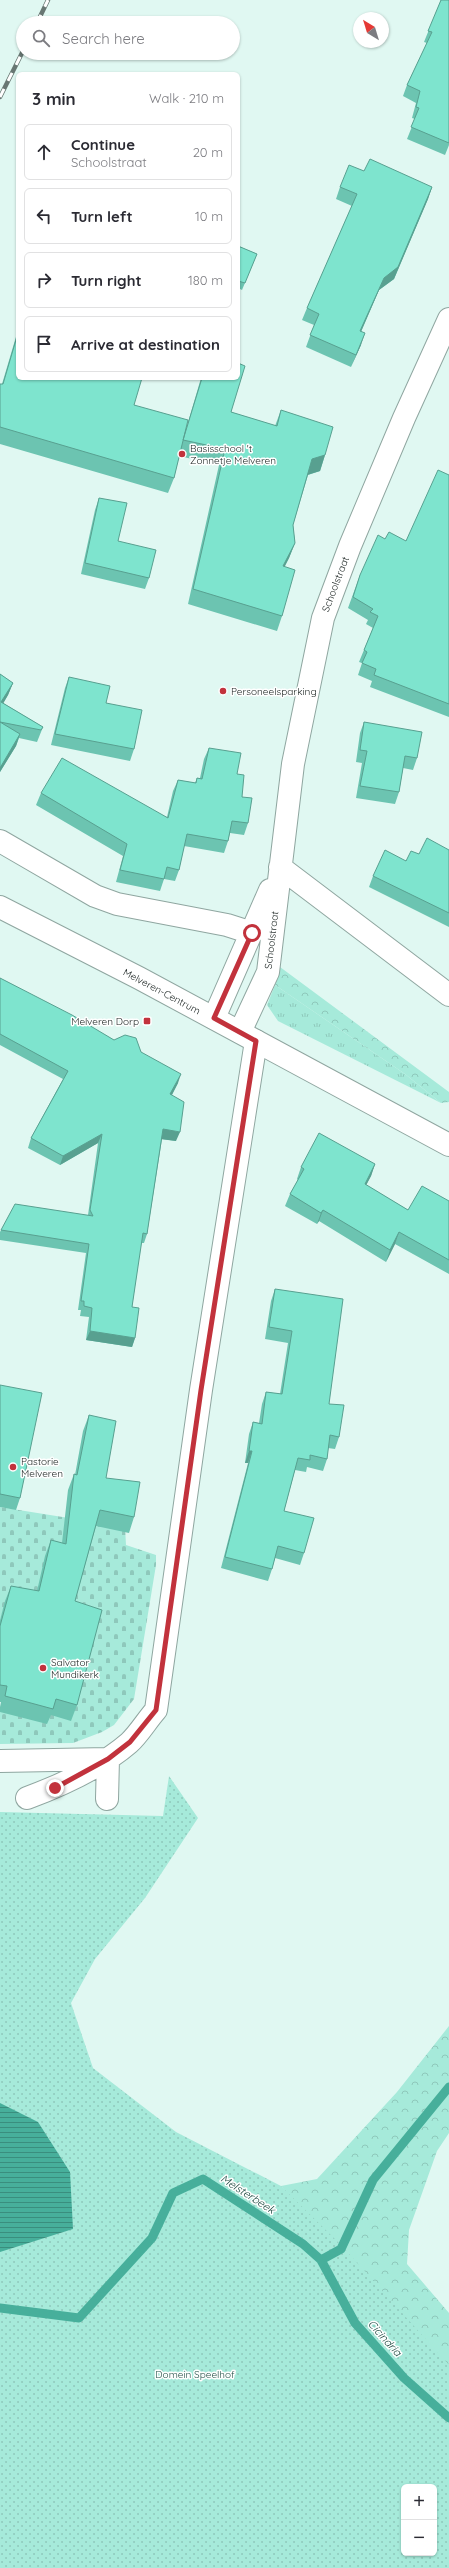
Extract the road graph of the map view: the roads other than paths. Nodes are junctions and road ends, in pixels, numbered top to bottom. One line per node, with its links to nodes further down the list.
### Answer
1 (449, 319): 3 (street, Schoolstraat)
2 (0, 841): 5 (street)
3 (280, 867): 5 (street, Schoolstraat); 6 (street); 8 (street, Schoolstraat)
4 (0, 907): 7 (street, Melveren-Centrum)
5 (252, 933): 7 (street, Schoolstraat)
6 (449, 995)
7 (214, 1018): 8 (street, Melveren-Centrum)
8 (248, 1036): 9 (street, Melveren-Centrum); 10 (street, Schoolstraat)
9 (449, 1145)
10 (108, 1759): 11 (street); 12 (street, Schoolstraat); 13 (street)
11 (0, 1761)
12 (27, 1798)
13 (107, 1799)

